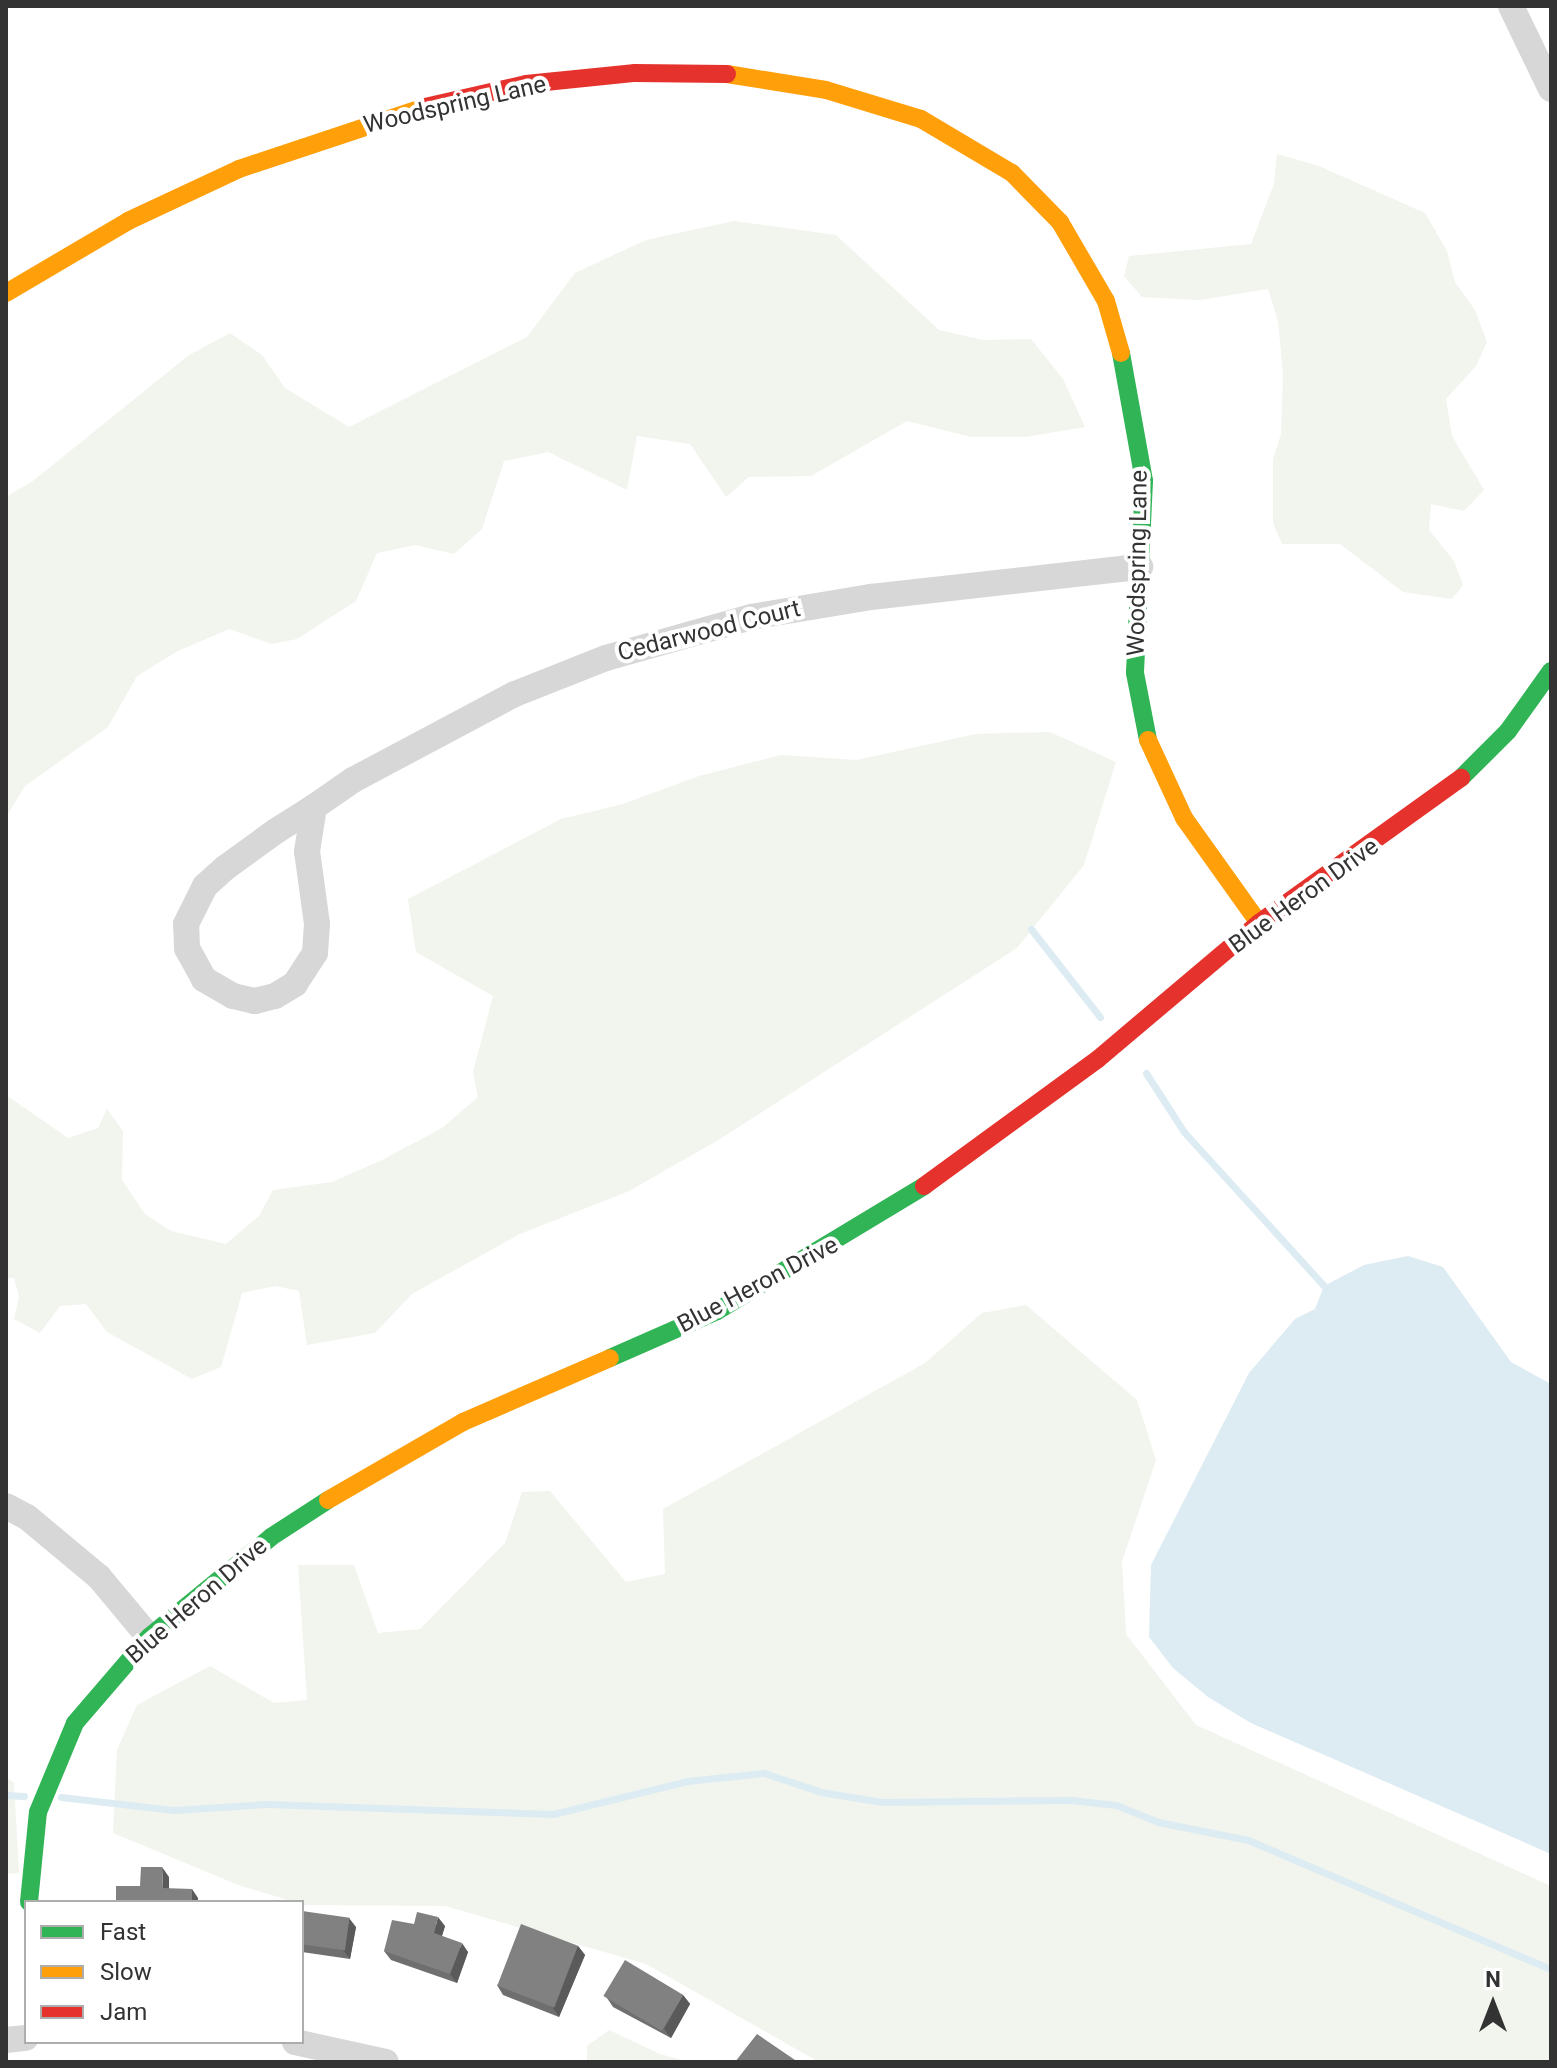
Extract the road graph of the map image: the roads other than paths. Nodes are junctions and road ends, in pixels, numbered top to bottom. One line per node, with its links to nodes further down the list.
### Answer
1 (1511, 6): 2 (street)
2 (1551, 89)
3 (6, 293): 4 (street, Woodspring Lane)
4 (1140, 567): 6 (street, Cedarwood Court); 7 (street, Woodspring Lane)
5 (1551, 671): 7 (street, Blue Heron Drive)
6 (314, 807): 6 (street, Cedarwood Court)
7 (1259, 923): 9 (street, Blue Heron Drive)
8 (6, 1506): 9 (street)
9 (149, 1637): 10 (street, Blue Heron Drive)
10 (29, 1900)
11 (304, 2044): 12 (street)
12 (386, 2062)

